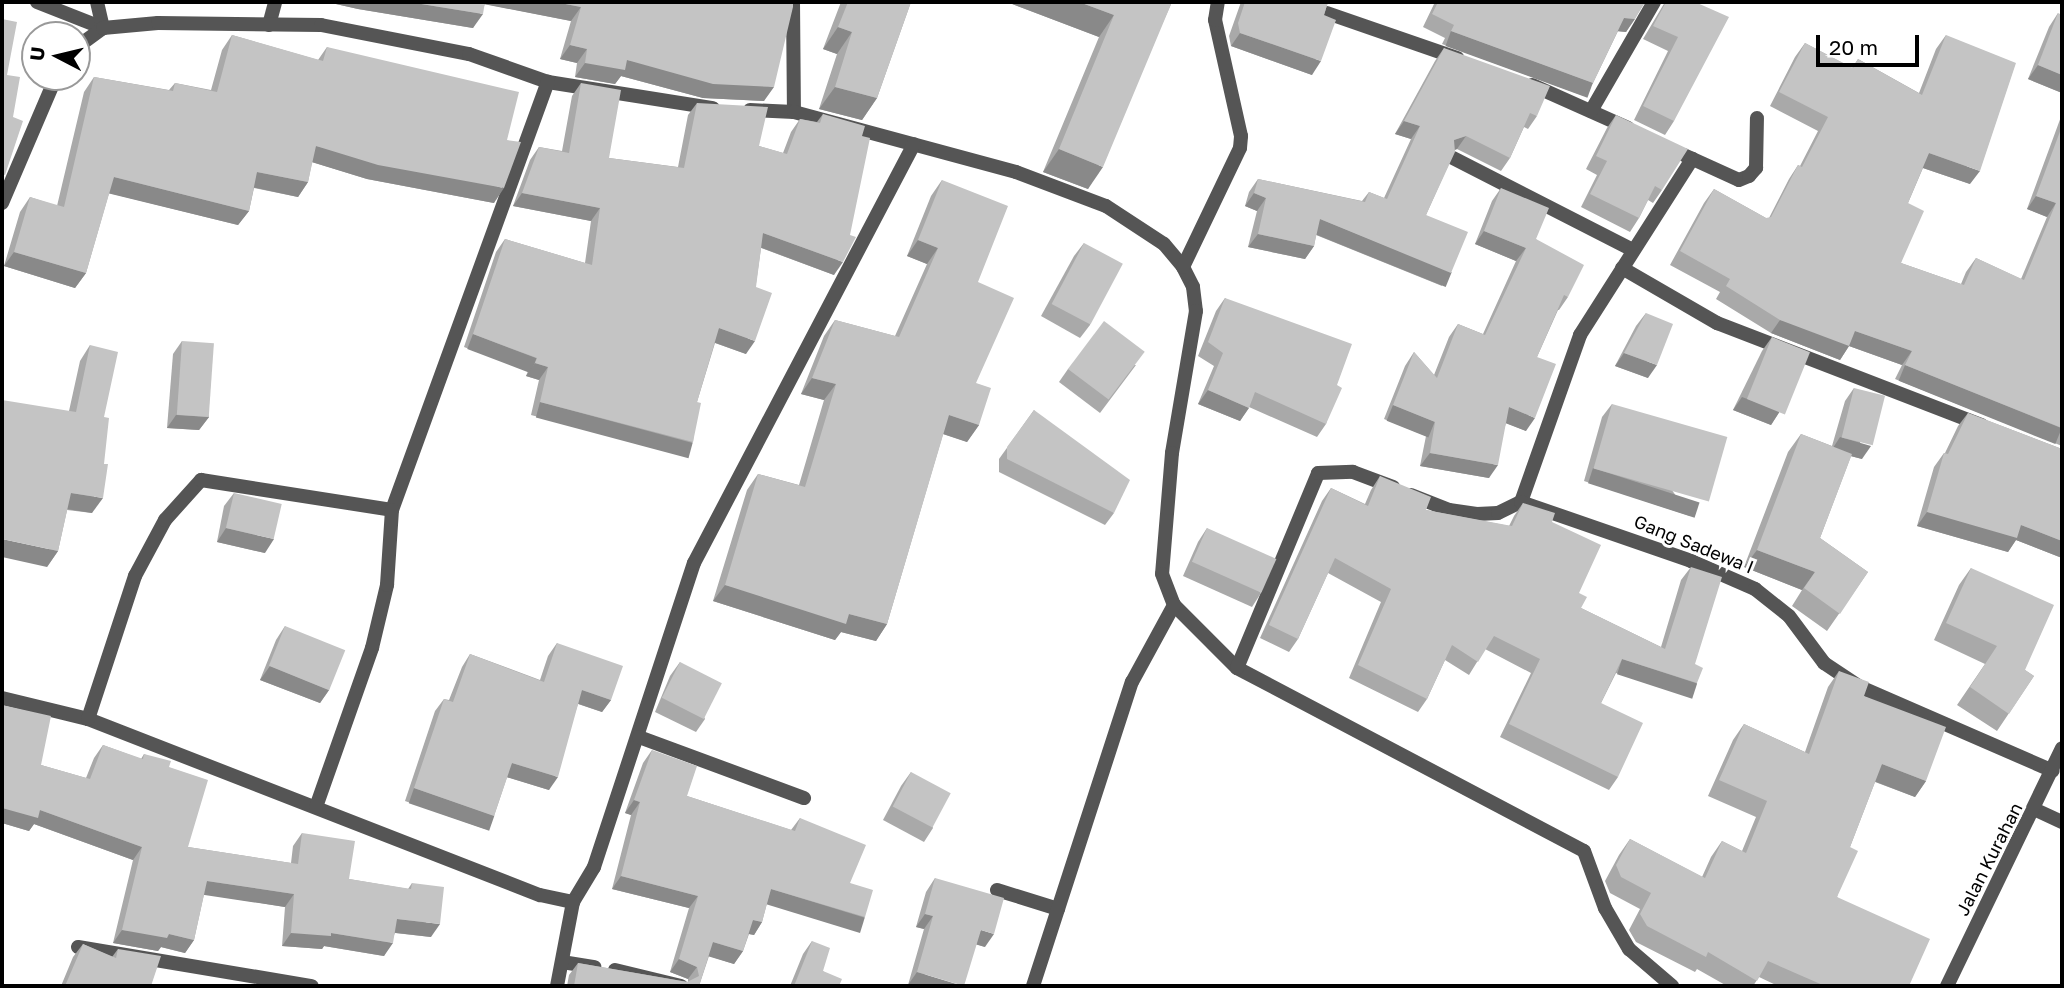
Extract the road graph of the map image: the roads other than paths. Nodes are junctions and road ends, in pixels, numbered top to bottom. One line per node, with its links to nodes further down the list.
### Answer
1 (37, 2): 9 (street)
2 (97, 2): 9 (street)
3 (275, 2): 8 (street)
4 (793, 2): 16 (street)
5 (1218, 2): 25 (street)
6 (1654, 2): 15 (street)
7 (1327, 13): 11 (street)
8 (269, 24): 9 (street); 13 (street)
9 (103, 28): 10 (street)
10 (91, 37)
11 (1477, 65)
12 (1517, 80): 15 (street)
13 (548, 82): 16 (street); 29 (street)
14 (50, 91): 23 (street)
15 (1591, 111): 18 (street)
16 (794, 112): 19 (street)
17 (1757, 118): 22 (street)
18 (1642, 135)
19 (914, 144): 25 (street); 34 (street)
20 (1667, 147): 22 (street)
21 (1453, 158): 24 (street)
22 (1692, 159): 24 (street)
23 (2, 202)
24 (1633, 250): 26 (street)
25 (1184, 267): 30 (street)
26 (1622, 268): 27 (street); 28 (street)
27 (1998, 432)
28 (1521, 502): 31 (street); 36 (street, Gang Sadewa I)
29 (392, 510): 33 (street); 38 (street)
30 (1174, 606): 31 (street); 43 (street)
31 (1237, 668): 50 (street)
32 (2, 698): 33 (street)
33 (88, 719): 38 (street)
34 (639, 737): 37 (street); 42 (street)
35 (2062, 748): 36 (street, Jalan Kurahan)
36 (2053, 771): 39 (street, Jalan Kurahan)
37 (804, 798)
38 (316, 807): 42 (street)
39 (2036, 810): 40 (street); 51 (street, Jalan Kurahan)
40 (2062, 822)
41 (998, 890): 43 (street)
42 (573, 902): 45 (street)
43 (1058, 909): 49 (street)
44 (78, 947): 46 (street)
45 (562, 962): 47 (street); 48 (street)
46 (312, 986)
47 (557, 986)
48 (681, 986)
49 (1033, 986)
50 (1672, 986)
51 (1947, 986)

